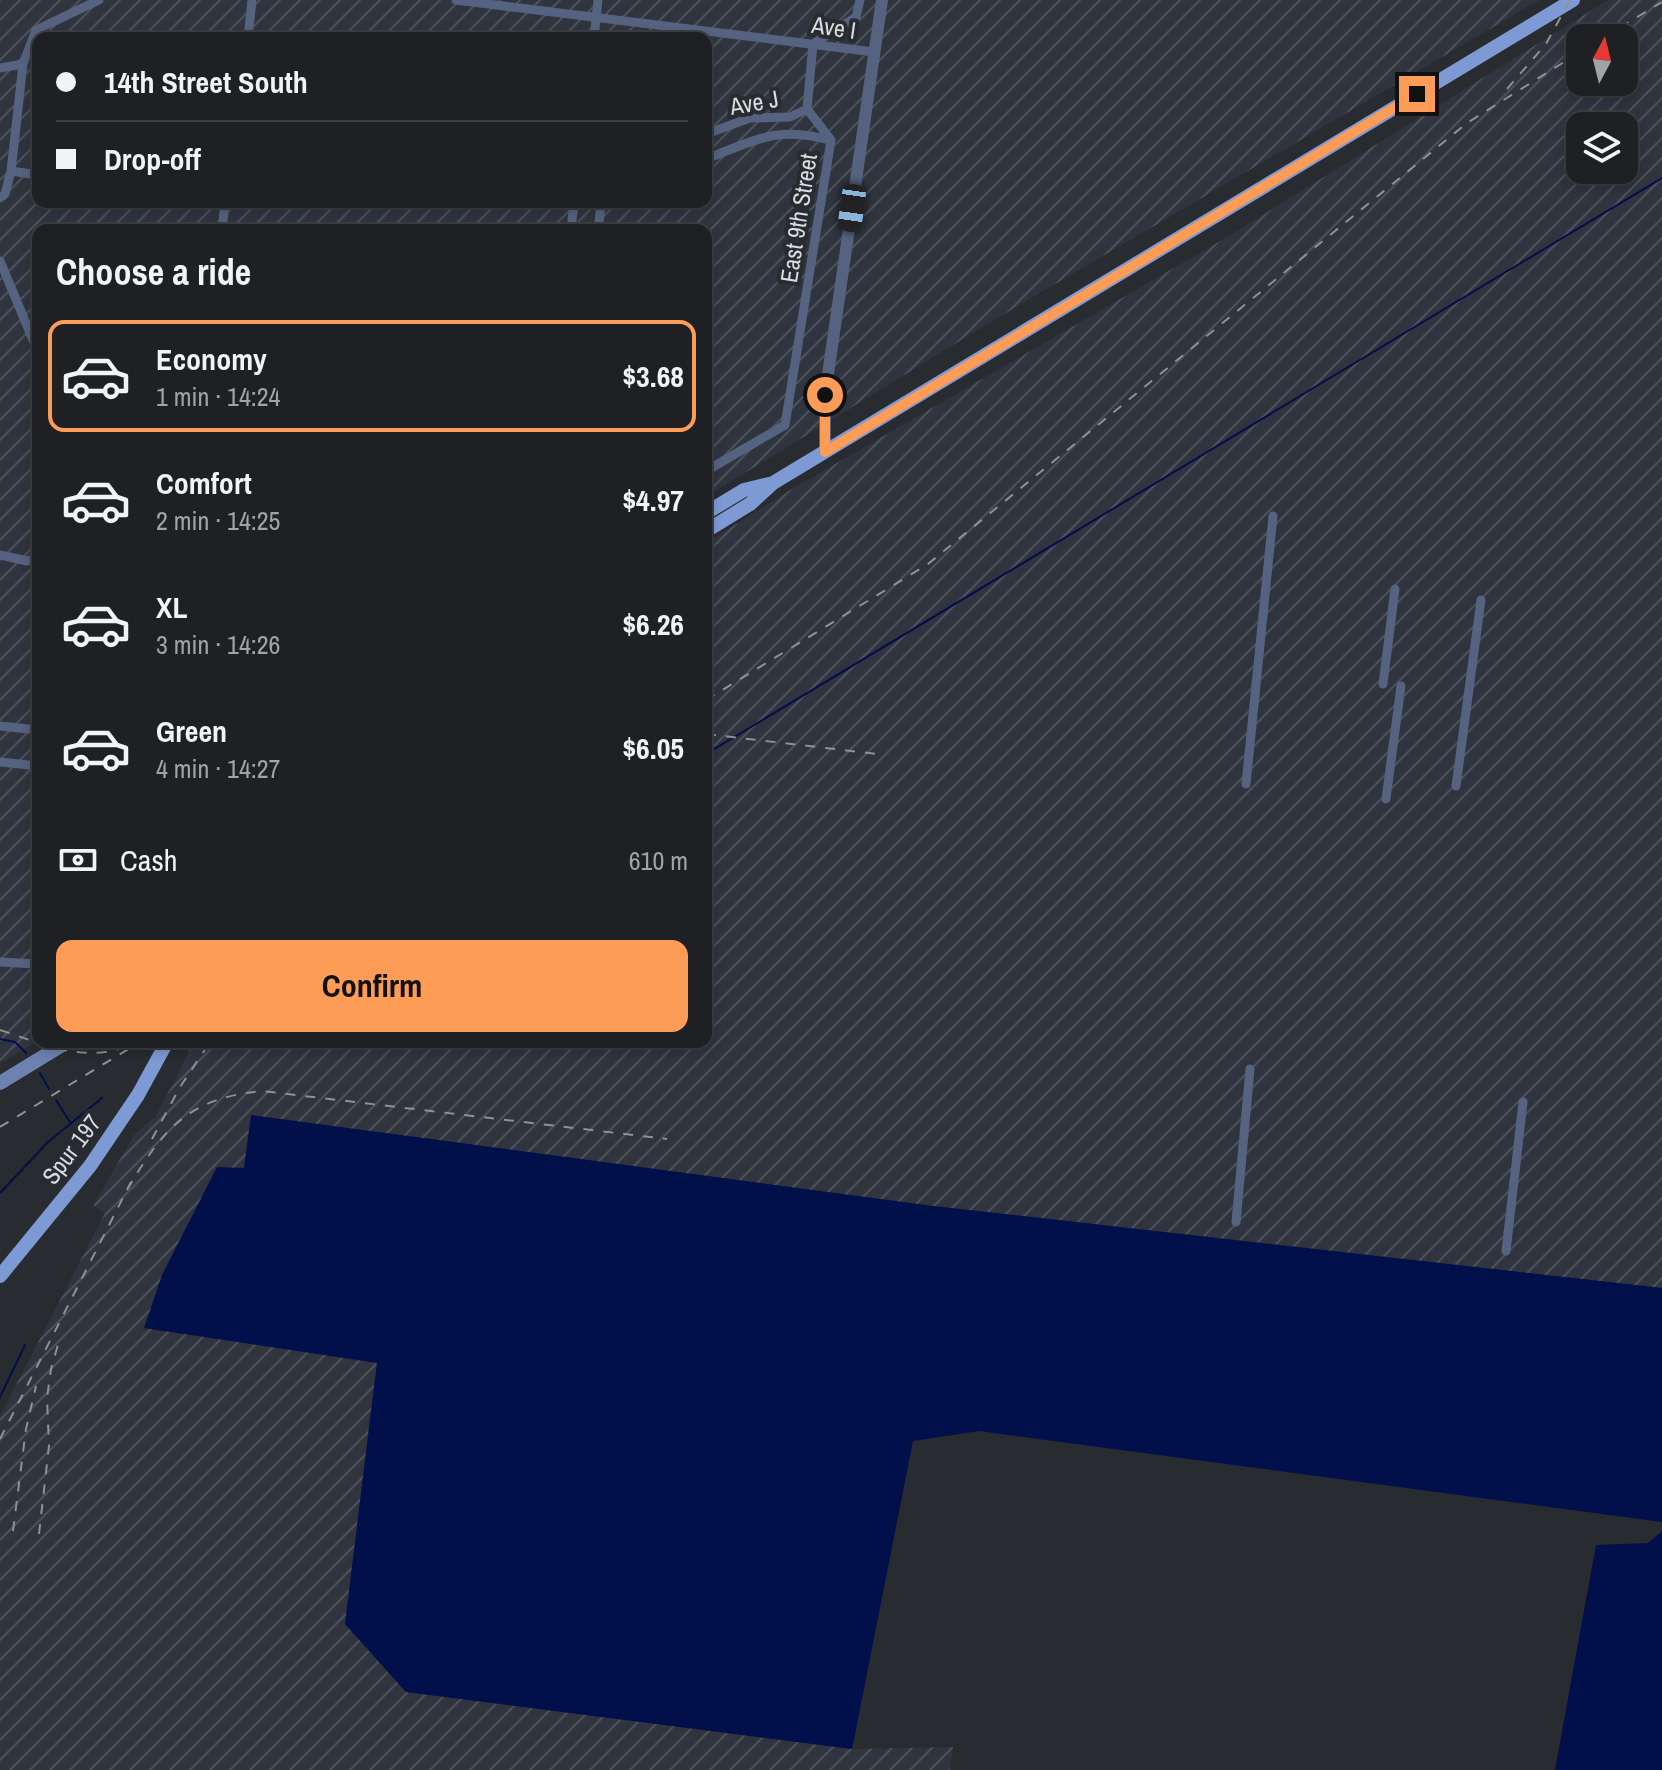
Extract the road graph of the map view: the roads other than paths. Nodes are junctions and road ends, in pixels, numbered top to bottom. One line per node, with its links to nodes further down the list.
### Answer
1 (99, 0): 9 (street)
2 (252, 0): 10 (street)
3 (456, 0): 8 (street, Ave I)
4 (598, 0): 8 (street)
5 (860, 0): 13 (street)
6 (882, 0): 14 (street)
7 (1573, 0): 26 (main road)
8 (596, 17): 11 (street); 13 (street, Ave I)
9 (35, 32)
10 (249, 32)
11 (595, 32)
12 (32, 40): 15 (street)
13 (813, 44): 14 (street, Ave I); 17 (street)
14 (874, 52): 26 (street)
15 (23, 64): 16 (street); 21 (street)
16 (0, 68)
17 (807, 109): 18 (street, Ave J); 19 (street, East 9th Street)
18 (712, 132)
19 (831, 140): 20 (street); 27 (street, East 9th Street)
20 (712, 157)
21 (11, 171): 22 (street); 23 (street)
22 (32, 174)
23 (0, 198)
24 (0, 261): 25 (street)
25 (32, 338)
26 (825, 452): 28 (main road)
27 (712, 468)
28 (773, 483): 29 (main road); 31 (main road)
29 (712, 509)
30 (1273, 516): 42 (street)
31 (712, 527)
32 (0, 555): 33 (street)
33 (32, 560)
34 (1395, 589): 36 (street)
35 (1481, 600): 43 (street)
36 (1383, 684)
37 (1401, 686): 44 (street)
38 (0, 726): 39 (street)
39 (32, 729)
40 (0, 762): 41 (street)
41 (32, 765)
42 (1246, 784)
43 (1456, 786)
44 (1386, 799)
45 (0, 962): 46 (street)
46 (32, 964)
47 (57, 1048): 50 (main road)
48 (164, 1048): 54 (main road, Spur 197)
49 (1250, 1069): 52 (street)
50 (0, 1083)
51 (1523, 1102): 53 (street)
52 (1236, 1222)
53 (1506, 1251)
54 (0, 1276)

